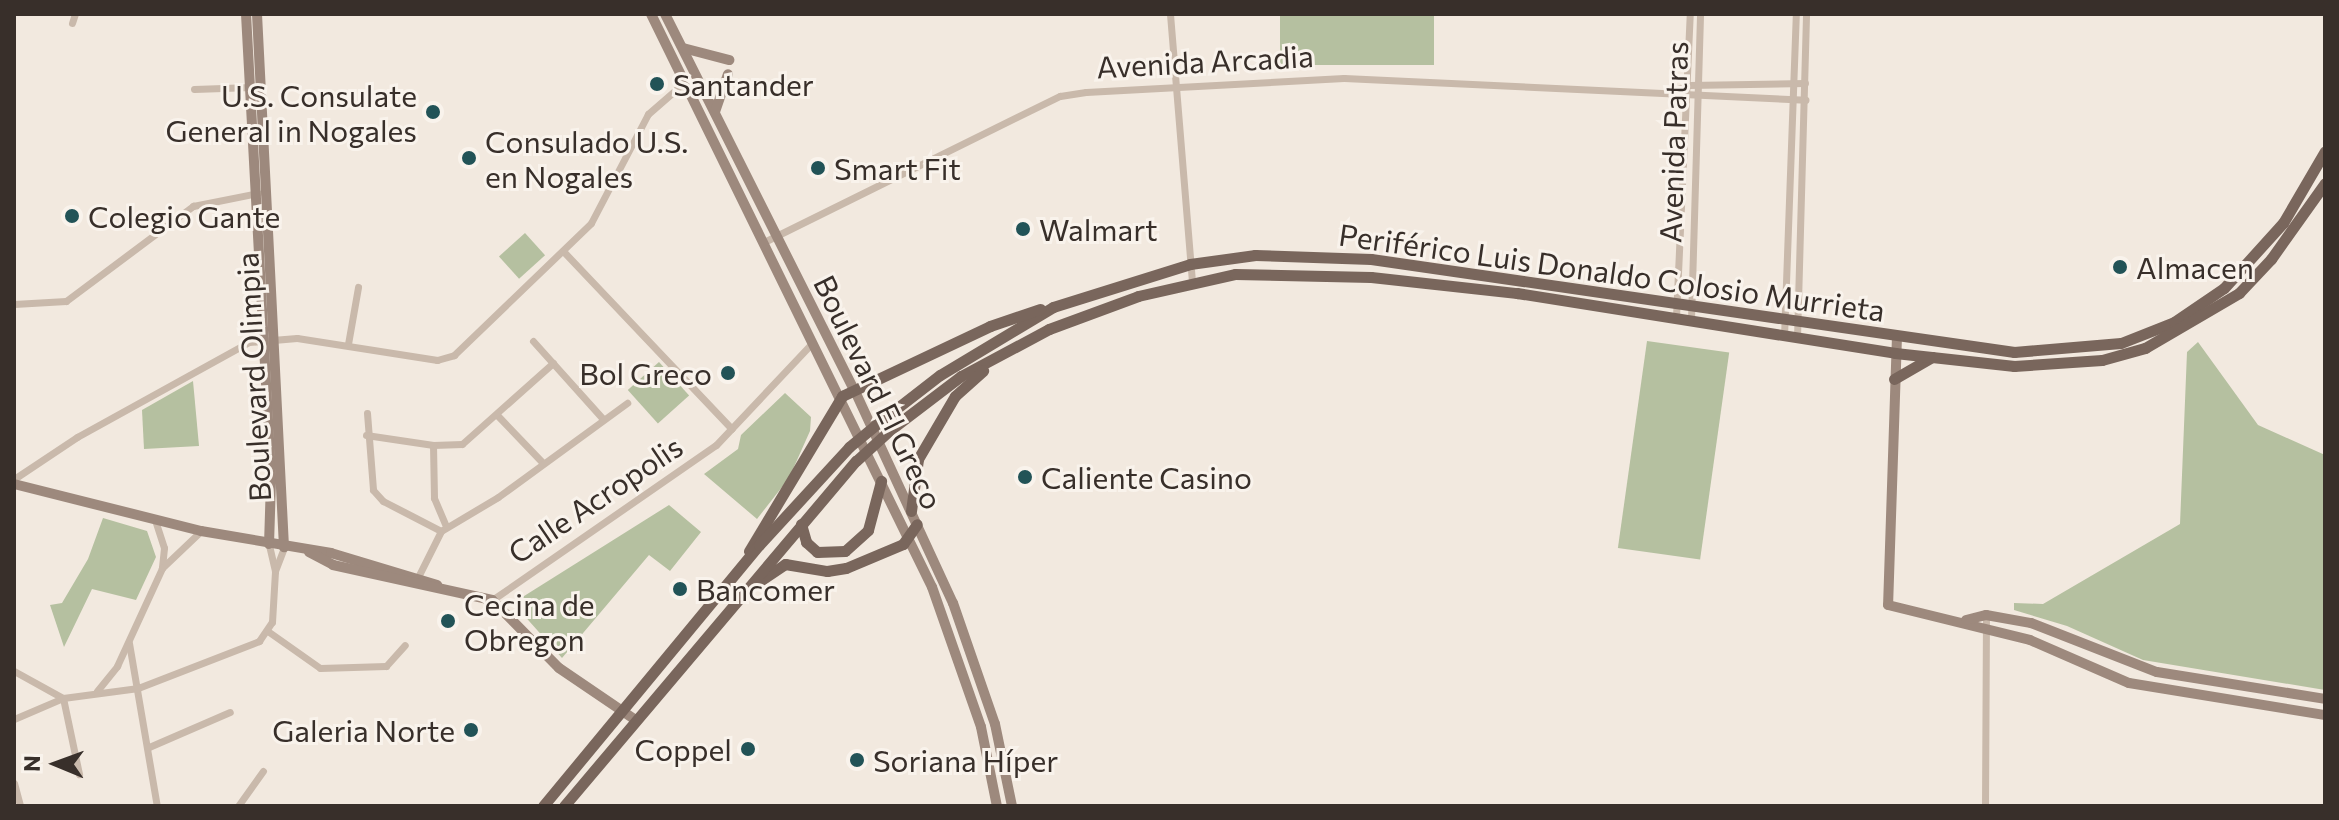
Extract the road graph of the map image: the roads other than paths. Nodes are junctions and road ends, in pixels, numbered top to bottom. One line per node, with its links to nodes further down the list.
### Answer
1 (75, 14): 11 (street)
2 (246, 14): 21 (street, Boulevard Olimpia)
3 (257, 14): 20 (street, Boulevard Olimpia)
4 (651, 14): 22 (street, Boulevard El Greco)
5 (665, 14): 12 (street, Boulevard El Greco)
6 (1170, 14): 23 (street)
7 (1690, 14): 18 (street, Avenida Patras)
8 (1700, 14): 19 (street, Avenida Patras)
9 (1796, 14): 16 (street)
10 (1806, 14): 17 (street)
11 (72, 23)
12 (683, 48): 13 (street); 15 (street, Boulevard El Greco)
13 (729, 60)
14 (728, 74): 29 (street)
15 (700, 81): 22 (street); 29 (street, Boulevard El Greco)
16 (1795, 83): 17 (street, Avenida Arcadia); 19 (street, Avenida Arcadia); 27 (street)
17 (1805, 83): 28 (street)
18 (1689, 85): 19 (street, Avenida Arcadia); 25 (street, Avenida Arcadia); 26 (street, Avenida Patras)
19 (1699, 85): 26 (street, Avenida Patras)
20 (261, 86): 21 (street); 33 (street, Boulevard Olimpia)
21 (249, 87): 24 (street); 32 (street, Boulevard Olimpia)
22 (687, 87): 35 (street, Boulevard El Greco); 38 (street)
23 (1176, 87): 25 (street, Avenida Arcadia); 34 (street, Avenida Arcadia); 39 (street)
24 (194, 89)
25 (1669, 92): 26 (street, Avenida Arcadia)
26 (1694, 98): 27 (street, Avenida Arcadia); 42 (street, Avenida Patras); 42 (street, Avenida Patras)
27 (1795, 100): 28 (street, Avenida Arcadia); 36 (street)
28 (1805, 100): 37 (street)
29 (715, 112): 34 (street, Boulevard El Greco)
30 (2325, 151): 48 (main road, Periférico Luis Donaldo Colosio Murrieta)
31 (2325, 183): 57 (main road, Periférico Luis Donaldo Colosio Murrieta)
32 (254, 193): 33 (street); 43 (street); 49 (street, Boulevard Olimpia)
33 (267, 193): 50 (street, Boulevard Olimpia)
34 (777, 236): 35 (street, Avenida Arcadia); 60 (street, Boulevard El Greco)
35 (764, 242): 53 (street, Boulevard El Greco)
36 (1790, 246): 37 (street); 47 (street)
37 (1800, 247): 47 (street)
38 (563, 251): 54 (street); 67 (street)
39 (1190, 264): 40 (street); 42 (main road, Periférico Luis Donaldo Colosio Murrieta); 44 (main road, Periférico Luis Donaldo Colosio Murrieta)
40 (1192, 282): 45 (main road, Periférico Luis Donaldo Colosio Murrieta); 55 (main road, Periférico Luis Donaldo Colosio Murrieta)
41 (358, 287): 54 (street)
42 (1686, 303): 45 (street, Avenida Patras); 46 (street, Avenida Patras); 47 (main road, Periférico Luis Donaldo Colosio Murrieta)
43 (14, 304)
44 (1053, 307): 60 (main road); 66 (main road, Periférico Luis Donaldo Colosio Murrieta)
45 (1676, 317): 46 (main road, Periférico Luis Donaldo Colosio Murrieta)
46 (1691, 319): 51 (main road, Periférico Luis Donaldo Colosio Murrieta)
47 (1793, 320): 48 (main road, Periférico Luis Donaldo Colosio Murrieta); 51 (street); 51 (street)
48 (1897, 336): 56 (street)
49 (263, 338): 50 (street); 71 (street); 80 (street, Boulevard Olimpia)
50 (277, 338): 54 (street); 81 (street, Boulevard Olimpia)
51 (1790, 338): 56 (main road, Periférico Luis Donaldo Colosio Murrieta)
52 (533, 341): 58 (street)
53 (814, 341): 61 (street, Boulevard El Greco); 67 (street, Calle Acropolis)
54 (348, 344)
55 (1014, 347): 66 (main road, Periférico Luis Donaldo Colosio Murrieta); 73 (main road)
56 (1895, 353): 57 (main road, Periférico Luis Donaldo Colosio Murrieta); 59 (street)
57 (1933, 357): 59 (main road)
58 (553, 363): 64 (street); 65 (street)
59 (1894, 379): 89 (street)
60 (854, 389): 61 (main road); 73 (street, Boulevard El Greco)
61 (842, 396): 72 (street, Boulevard El Greco); 82 (main road)
62 (627, 403): 65 (street)
63 (367, 413): 68 (street)
64 (498, 416): 69 (street); 70 (street)
65 (603, 419): 70 (street)
66 (886, 424): 75 (main road, Periférico Luis Donaldo Colosio Murrieta, bridge); 82 (main road, Periférico Luis Donaldo Colosio Murrieta, bridge)
67 (732, 429): 87 (street, Calle Acropolis)
68 (366, 435): 69 (street); 77 (street)
69 (433, 445): 77 (street)
70 (542, 462): 77 (street)
71 (14, 481): 74 (street)
72 (881, 481): 75 (main road); 79 (street, Boulevard El Greco)
73 (911, 511): 76 (street, Boulevard El Greco)
74 (155, 520): 78 (street); 83 (street)
75 (801, 524): 86 (main road, Periférico Luis Donaldo Colosio Murrieta)
76 (917, 524): 79 (main road); 116 (street, Boulevard El Greco)
77 (444, 528): 85 (street)
78 (201, 531): 80 (street); 83 (street)
79 (910, 538): 86 (main road); 115 (street, Boulevard El Greco)
80 (269, 544): 81 (street); 84 (street)
81 (284, 547): 84 (street); 85 (street)
82 (746, 561): 101 (main road, Periférico Luis Donaldo Colosio Murrieta)
83 (162, 568): 92 (street)
84 (275, 571): 91 (street)
85 (416, 580): 87 (street)
86 (740, 596): 105 (main road, Periférico Luis Donaldo Colosio Murrieta)
87 (492, 600): 101 (street)
88 (1986, 615): 89 (street); 90 (street); 95 (street)
89 (1966, 620): 90 (street)
90 (1986, 631): 100 (street); 117 (street)
91 (269, 632): 93 (street); 96 (street)
92 (129, 643): 96 (street); 97 (street)
93 (405, 645)
94 (14, 671): 98 (street)
95 (2265, 686): 99 (street); 100 (street)
96 (138, 688): 97 (street); 106 (street)
97 (96, 692): 98 (street)
98 (63, 698): 104 (street); 108 (street)
99 (2325, 699)
100 (2264, 702): 103 (street)
101 (623, 711): 105 (street); 113 (main road, Periférico Luis Donaldo Colosio Murrieta)
102 (230, 712): 106 (street)
103 (2325, 715)
104 (14, 719)
105 (634, 719): 114 (main road, Periférico Luis Donaldo Colosio Murrieta)
106 (149, 747): 111 (street)
107 (263, 771): 112 (street)
108 (79, 774)
109 (14, 783): 110 (street)
110 (20, 806)
111 (157, 806)
112 (238, 806)
113 (543, 806)
114 (564, 806)
115 (997, 806)
116 (1012, 806)
117 (1985, 806)

